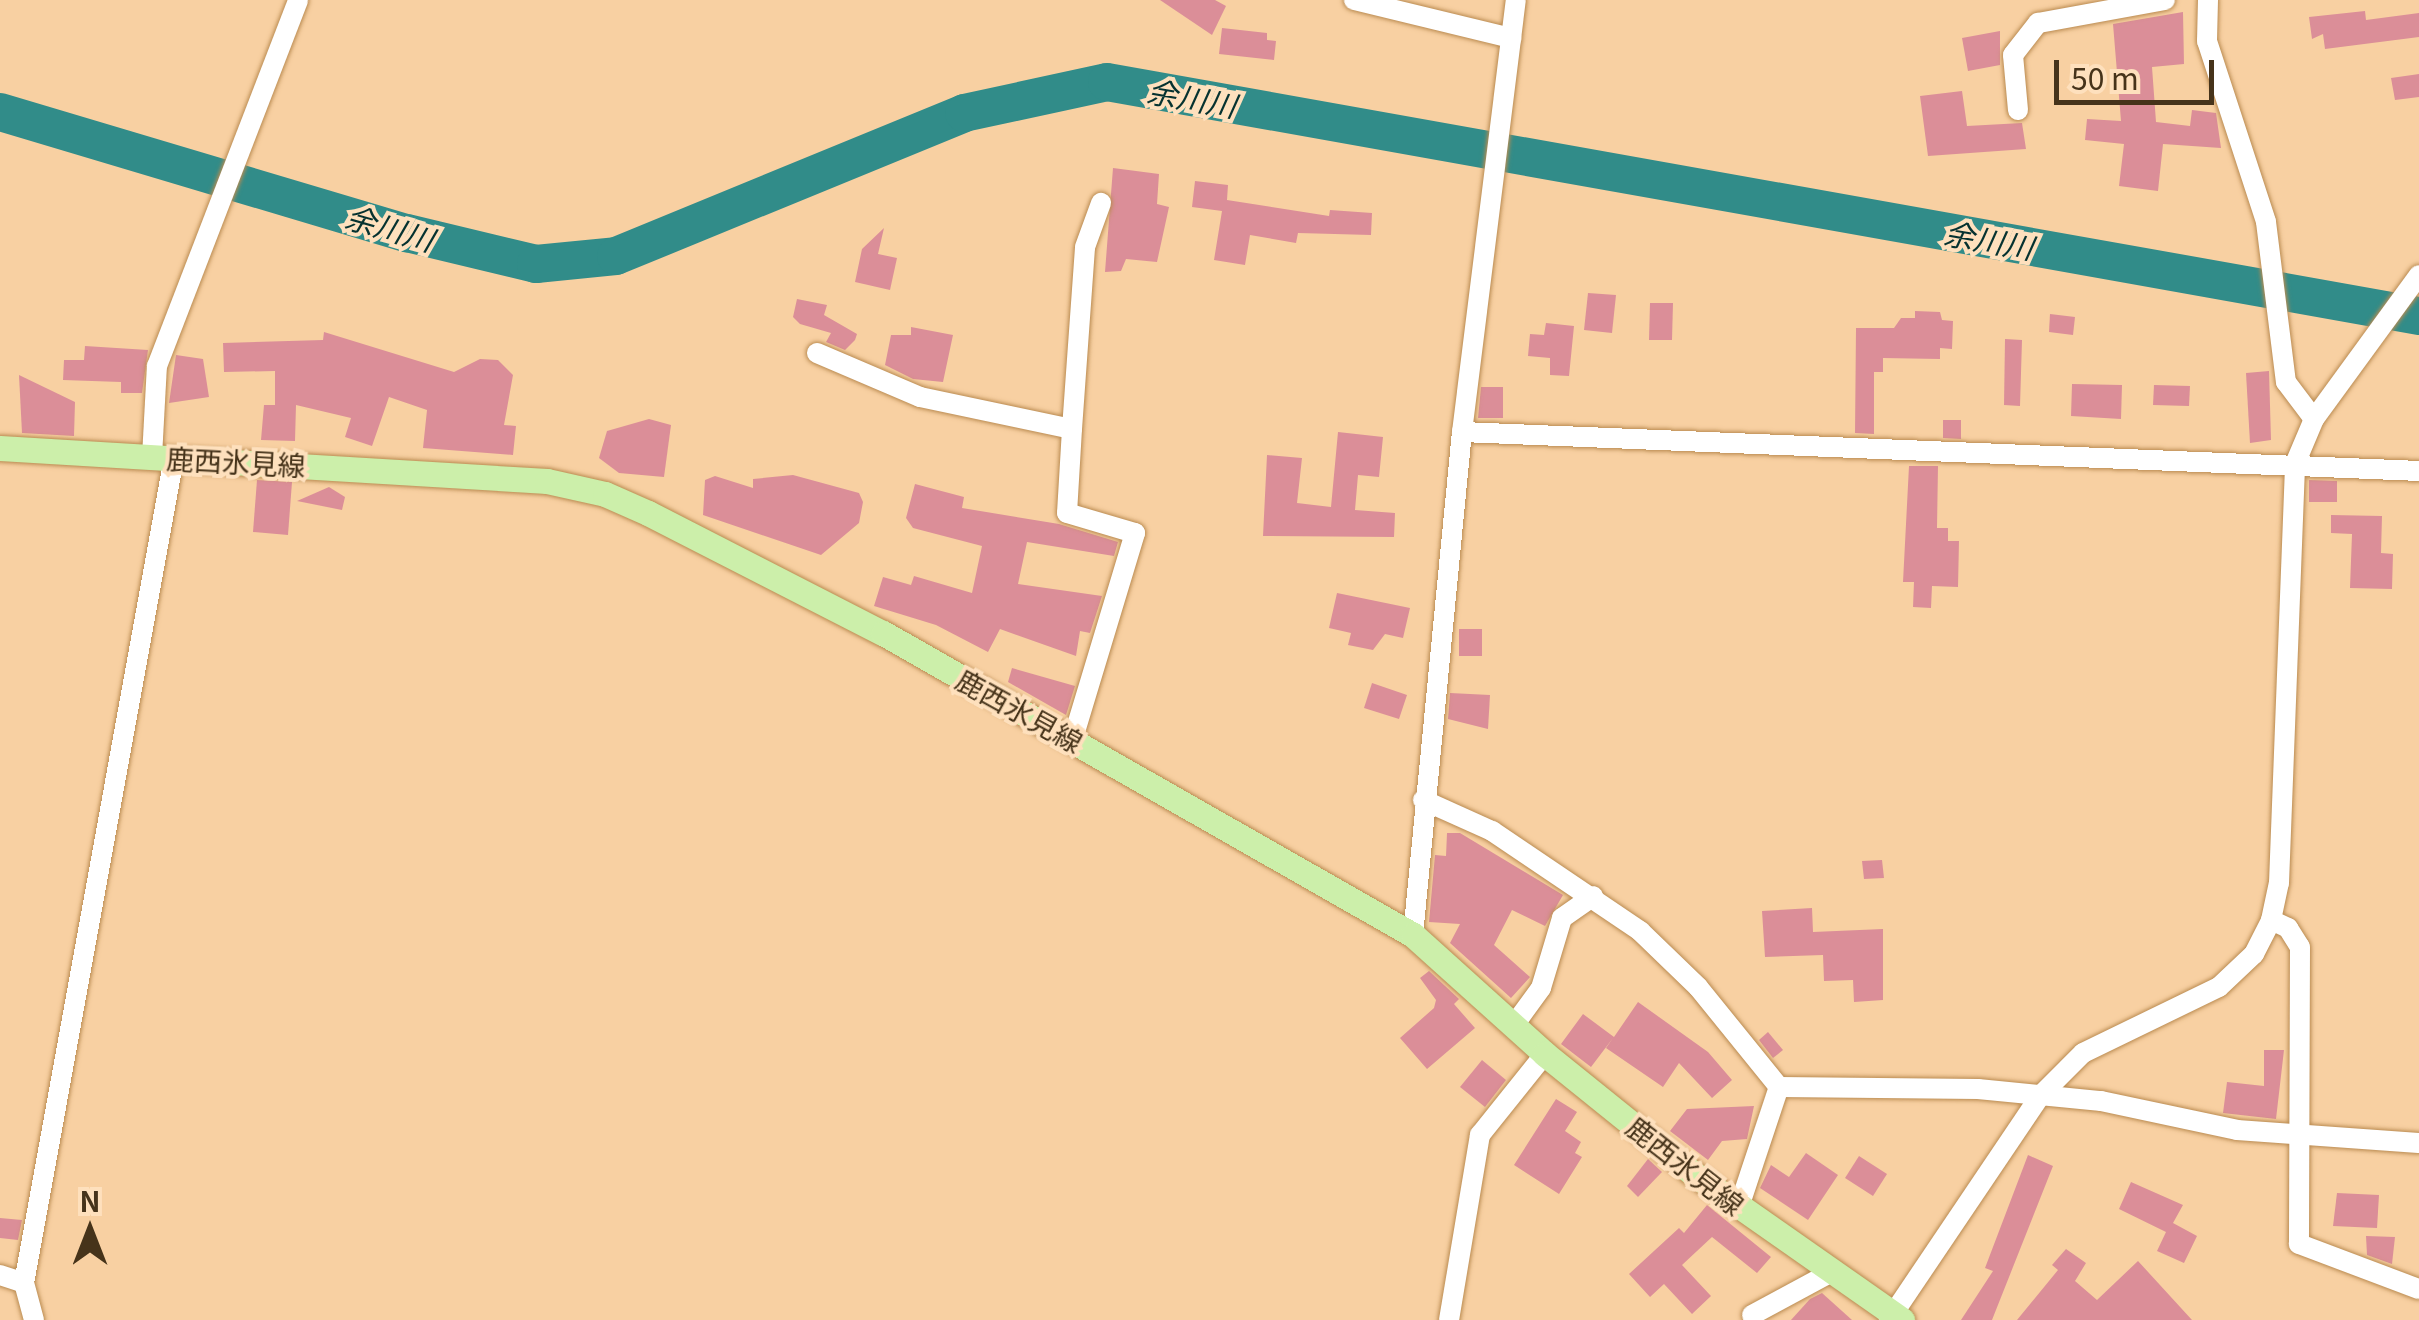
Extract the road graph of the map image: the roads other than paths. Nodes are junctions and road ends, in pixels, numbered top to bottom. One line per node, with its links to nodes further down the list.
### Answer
1 (298, 0): 15 (street)
2 (1354, 0): 6 (street)
3 (1516, 0): 6 (street)
4 (2164, 0): 7 (street)
5 (2208, 0): 11 (street)
6 (1511, 38): 13 (street)
7 (2018, 110)
8 (1101, 203): 12 (street)
9 (2419, 275): 11 (street)
10 (817, 353): 12 (street)
11 (2314, 419): 16 (street)
12 (1072, 429): 18 (street)
13 (1462, 432): 16 (street); 19 (street)
14 (0, 448): 15 (main road, 鹿西氷見線)
15 (163, 458): 18 (main road, 鹿西氷見線); 32 (street)
16 (2295, 464): 17 (street); 21 (street)
17 (2419, 471)
18 (1073, 739): 22 (main road, 鹿西氷見線)
19 (1423, 800): 20 (street); 22 (street)
20 (1592, 896): 23 (street); 25 (street)
21 (2271, 920): 26 (street); 27 (street)
22 (1413, 935): 23 (main road, 鹿西氷見線)
23 (1514, 1025): 24 (main road, 鹿西氷見線)
24 (1545, 1054): 29 (main road, 鹿西氷見線); 37 (street)
25 (1779, 1087): 26 (street); 29 (street)
26 (2041, 1094): 27 (street); 35 (street)
27 (2295, 1134): 28 (street); 33 (street)
28 (2419, 1143)
29 (1738, 1207): 30 (main road, 鹿西氷見線)
30 (1830, 1273): 34 (street); 35 (main road, 鹿西氷見線)
31 (0, 1275): 32 (street)
32 (24, 1284): 36 (street)
33 (2419, 1289)
34 (1752, 1315)
35 (1895, 1318)
36 (34, 1320)
37 (1450, 1320)

